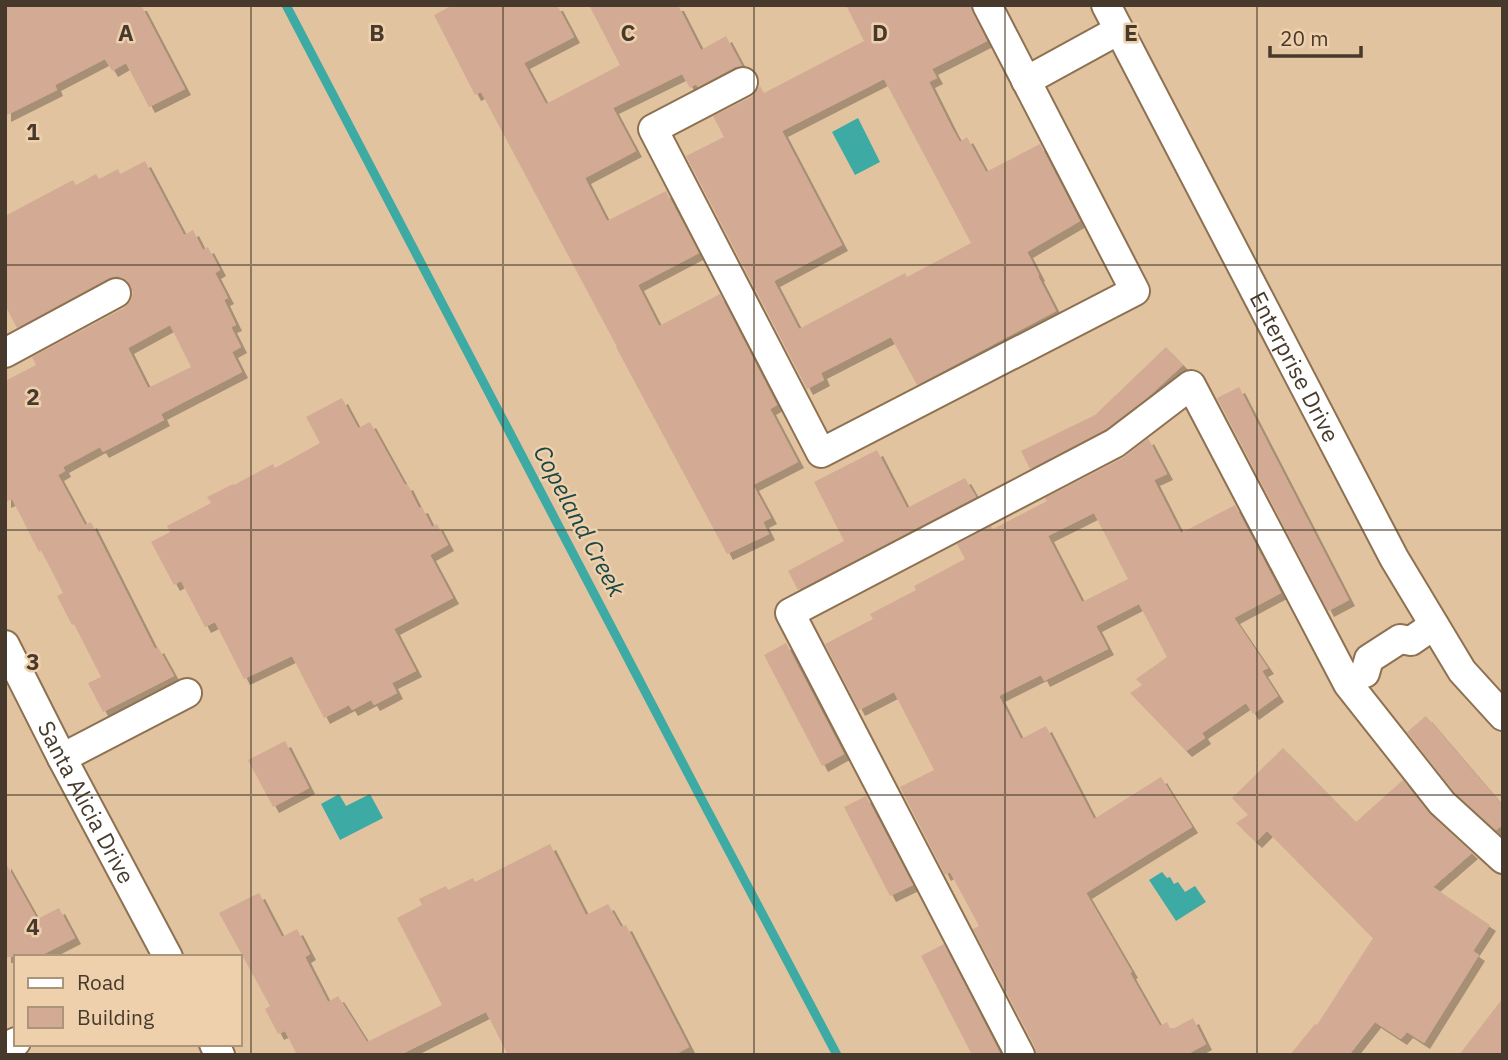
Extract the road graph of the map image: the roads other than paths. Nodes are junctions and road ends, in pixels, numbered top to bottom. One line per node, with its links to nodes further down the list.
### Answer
1 (987, 5): 4 (street)
2 (1106, 5): 3 (street, Enterprise Drive)
3 (1119, 30): 4 (street); 8 (street, Enterprise Drive)
4 (1026, 81): 5 (street)
5 (743, 82)
6 (116, 293): 7 (street)
7 (5, 353)
8 (1434, 625): 10 (street); 12 (street, Enterprise Drive)
9 (6, 648): 13 (street, Santa Alicia Drive)
10 (1356, 678): 14 (street); 16 (street)
11 (187, 693): 13 (street)
12 (1503, 716)
13 (62, 758): 15 (street, Santa Alicia Drive)
14 (1503, 859)
15 (167, 955)
16 (1020, 1055)

